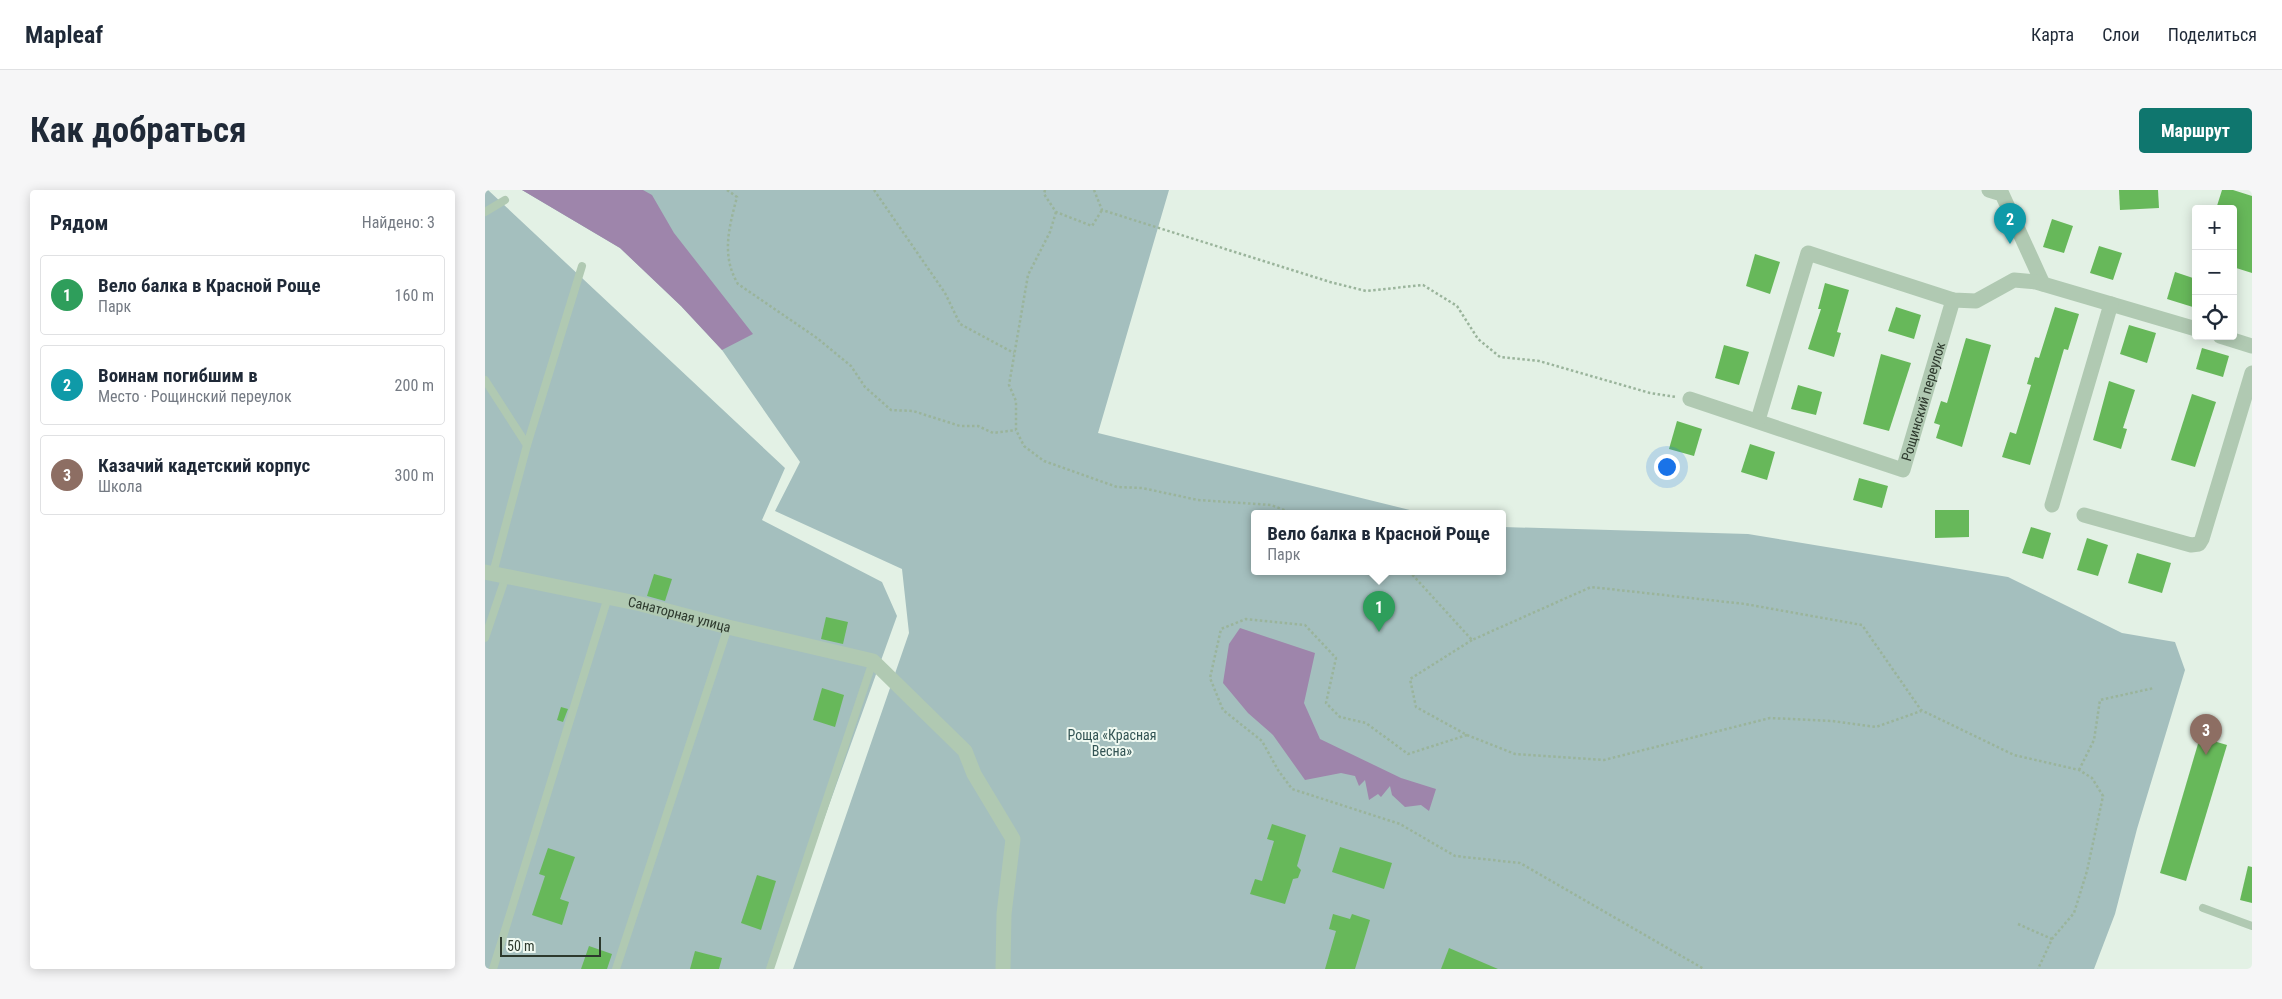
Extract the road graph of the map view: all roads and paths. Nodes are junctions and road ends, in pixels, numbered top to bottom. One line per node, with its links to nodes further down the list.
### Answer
1 (727, 190): 22 (path)
2 (874, 190): 17 (path)
3 (1045, 190): 9 (path)
4 (1094, 190): 7 (path)
5 (1989, 190): 11 (street)
6 (505, 200): 8 (lane)
7 (1102, 210): 9 (path); 20 (path)
8 (485, 212)
9 (1055, 212): 17 (path)
10 (582, 266): 23 (lane)
11 (2043, 284): 12 (street); 13 (street)
12 (1953, 300): 21 (street); 21 (street, Рощинский переулок)
13 (2111, 304): 14 (street); 24 (street)
14 (2192, 328)
15 (2233, 340): 16 (street)
16 (2252, 346)
17 (1015, 353): 22 (path)
18 (2252, 373): 26 (street)
19 (485, 380): 23 (lane)
20 (1690, 399): 21 (street, Рощинский переулок)
21 (1758, 420)
22 (1016, 430): 25 (path)
23 (527, 445): 27 (lane)
24 (2052, 505)
25 (1284, 510)
26 (2084, 515)
27 (495, 574): 29 (street, Санаторная улица); 31 (lane)
28 (1413, 575): 32 (path)
29 (608, 597): 30 (street, Санаторная улица); 42 (lane)
30 (728, 627): 33 (street, Санаторная улица); 43 (lane)
31 (485, 638)
32 (1472, 640): 35 (path); 36 (path)
33 (873, 661): 44 (lane); 45 (street)
34 (2154, 688): 37 (path)
35 (1921, 710): 36 (path); 37 (path)
36 (1467, 735): 46 (path)
37 (2079, 770): 41 (path)
38 (2203, 908): 40 (lane)
39 (2018, 924): 41 (path)
40 (2252, 926)
41 (2052, 939): 47 (path)
42 (493, 969)
43 (616, 969)
44 (770, 969)
45 (1003, 969)
46 (1704, 969)
47 (2038, 969)

